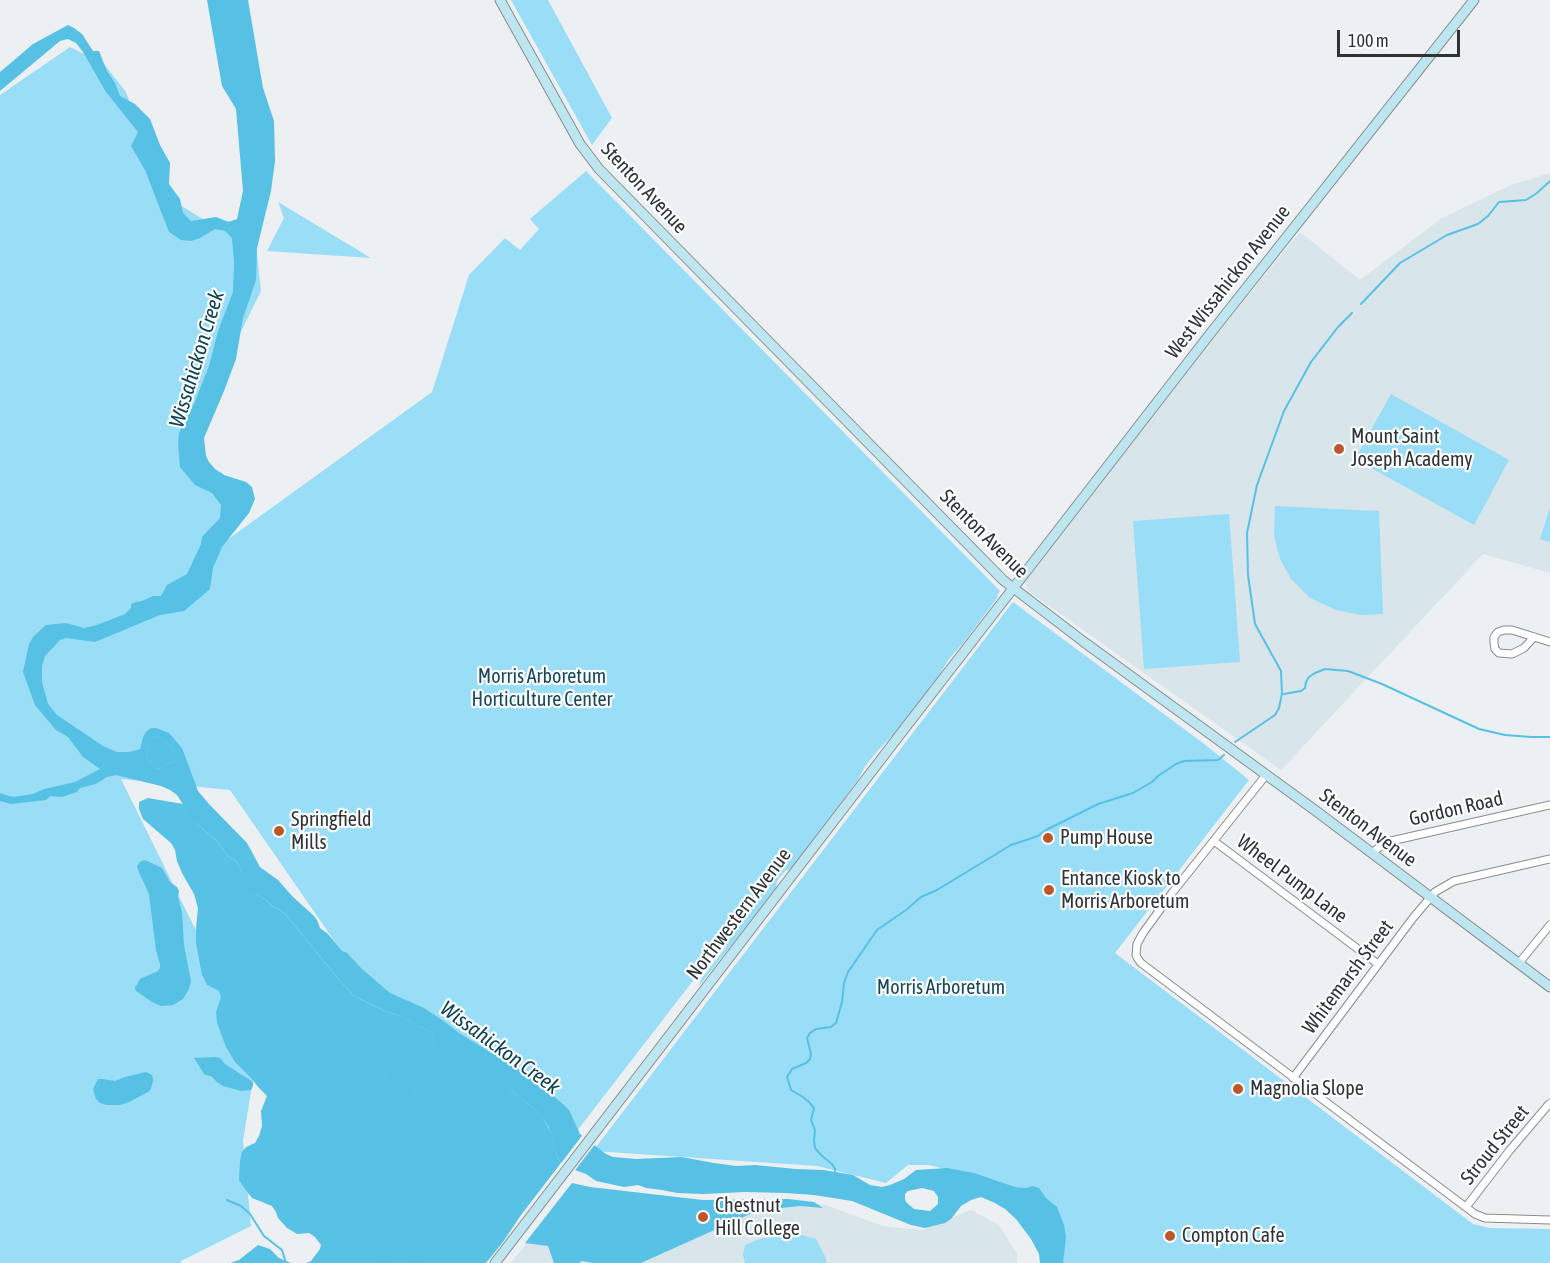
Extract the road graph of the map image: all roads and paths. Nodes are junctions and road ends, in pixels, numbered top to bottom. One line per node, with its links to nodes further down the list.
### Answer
1 (500, 0): 3 (street, Stenton Avenue)
2 (1474, 0): 3 (street, West Wissahickon Avenue)
3 (1013, 589): 6 (street, Stenton Avenue); 20 (street, Northwestern Avenue)
4 (1534, 637): 4 (street); 5 (street)
5 (1550, 642)
6 (1266, 775): 8 (street); 9 (street, Stenton Avenue)
7 (1550, 805): 9 (street, Gordon Road)
8 (1214, 841): 14 (street, Wheel Pump Lane); 16 (street)
9 (1372, 853): 11 (street, Stenton Avenue)
10 (1550, 859): 11 (street, Whitemarsh Street)
11 (1430, 897): 13 (street, Stenton Avenue); 14 (street, Whitemarsh Street)
12 (1550, 925): 13 (street)
13 (1519, 963): 15 (street, Stenton Avenue)
14 (1378, 964): 16 (street, Whitemarsh Street)
15 (1550, 987)
16 (1293, 1078): 18 (street)
17 (1549, 1104): 18 (street, Stroud Street)
18 (1466, 1207): 19 (street)
19 (1550, 1220)
20 (495, 1263)

